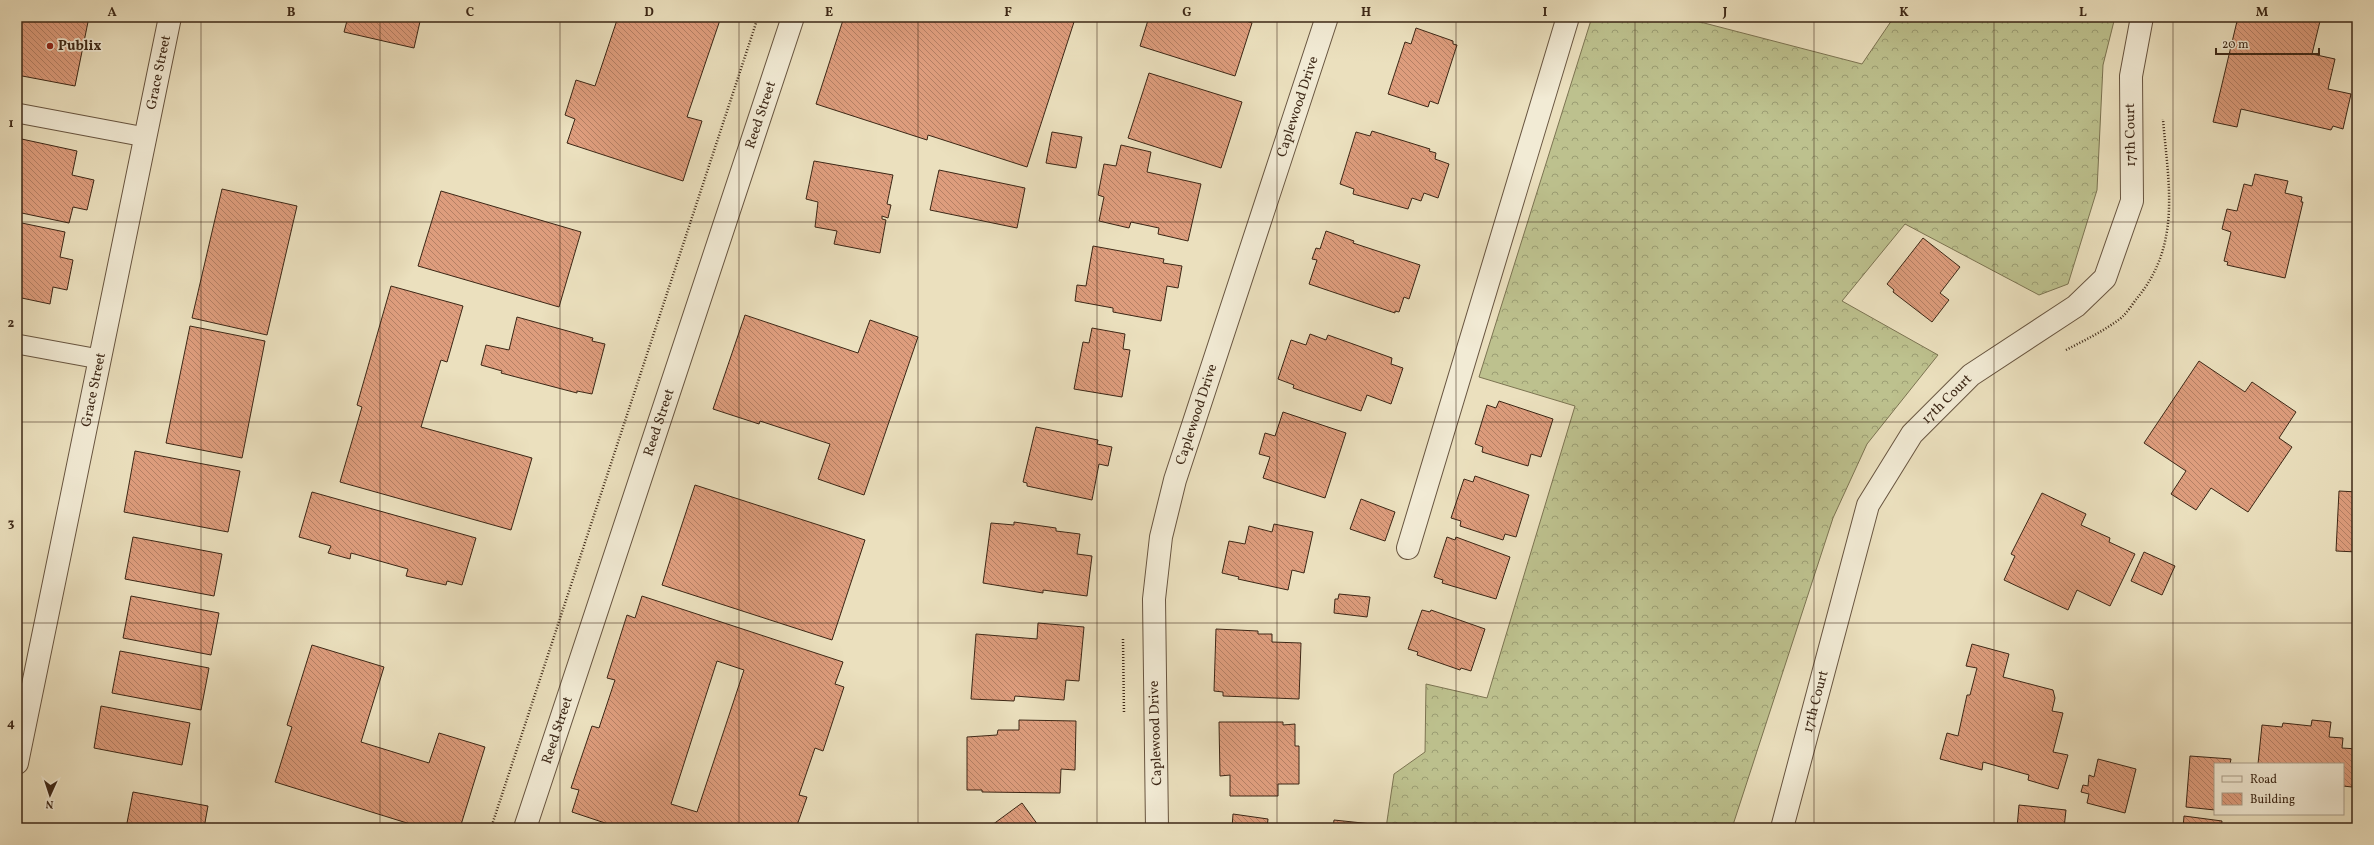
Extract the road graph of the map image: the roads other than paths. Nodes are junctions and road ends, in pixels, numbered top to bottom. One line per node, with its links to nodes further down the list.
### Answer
1 (170, 17): 7 (street, Grace Street)
2 (793, 17): 12 (street, Reed Street)
3 (1327, 17): 13 (street, Caplewood Drive)
4 (1568, 17): 10 (street)
5 (2142, 17): 14 (street, 17th Court)
6 (17, 113): 7 (lane)
7 (145, 137): 9 (street, Grace Street)
8 (17, 344): 9 (lane)
9 (99, 359): 11 (street, Grace Street)
10 (1408, 548)
11 (17, 763)
12 (525, 828)
13 (1157, 828)
14 (1782, 828)

